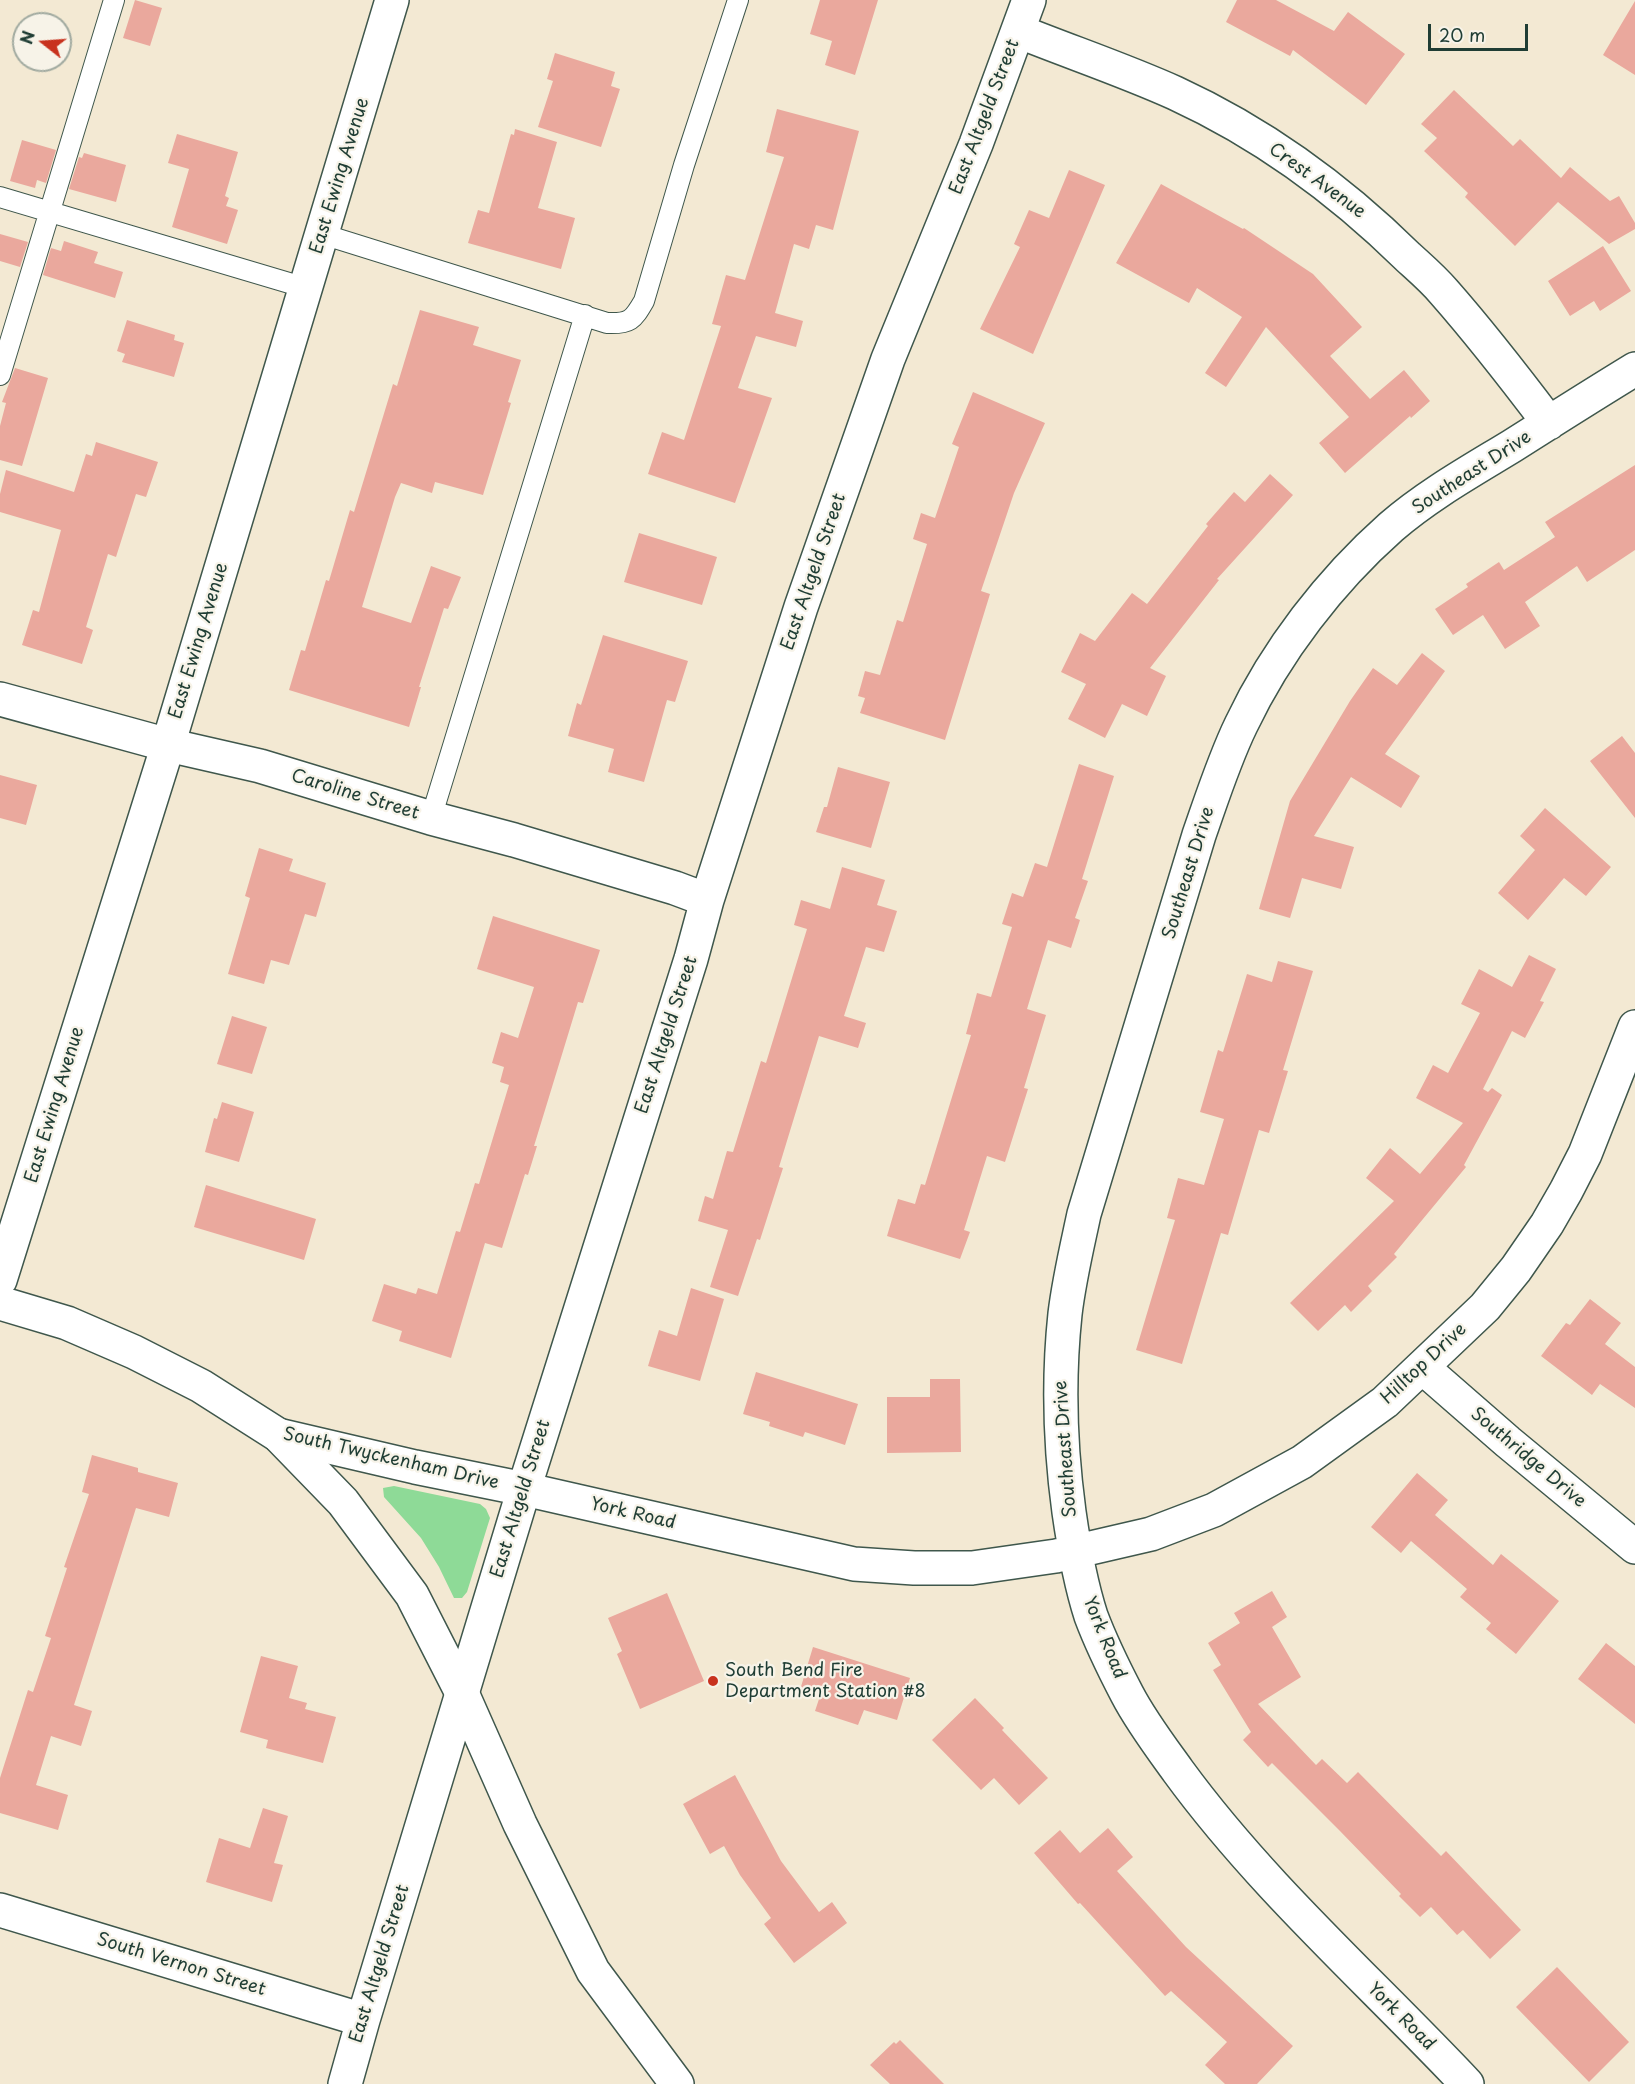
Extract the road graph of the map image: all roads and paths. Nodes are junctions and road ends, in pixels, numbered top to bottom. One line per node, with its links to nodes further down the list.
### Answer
1 (114, 0): 7 (lane)
2 (392, 0): 8 (street, East Ewing Avenue)
3 (738, 0): 10 (lane)
4 (1029, 0): 5 (street, East Altgeld Street)
5 (1018, 32): 13 (street, Crest Avenue); 17 (street, East Altgeld Street)
6 (0, 198): 7 (lane)
7 (49, 212): 9 (lane); 12 (lane)
8 (322, 234): 9 (street, East Ewing Avenue); 10 (lane)
9 (306, 288): 15 (street, East Ewing Avenue)
10 (585, 315): 16 (lane)
11 (1635, 369): 13 (street, Southeast Drive)
12 (0, 375)
13 (1549, 423): 25 (street, Southeast Drive)
14 (0, 699): 15 (street, Caroline Street)
15 (168, 745): 16 (street, Caroline Street); 19 (street, East Ewing Avenue)
16 (431, 818): 17 (street, Caroline Street)
17 (707, 900): 23 (street, East Altgeld Street)
18 (1635, 1027): 21 (street, Hilltop Drive)
19 (0, 1280)
20 (0, 1304): 22 (street, South Twyckenham Drive)
21 (1422, 1367): 24 (street, Southridge Drive); 25 (street, Hilltop Drive)
22 (278, 1436): 23 (street, South Twyckenham Drive); 26 (street)
23 (524, 1489): 25 (street, York Road); 26 (street, East Altgeld Street)
24 (1635, 1548)
25 (1075, 1552): 31 (street, York Road)
26 (462, 1693): 28 (street, East Altgeld Street); 30 (street)
27 (0, 1910): 28 (street, South Vernon Street)
28 (363, 2020): 29 (street, East Altgeld Street)
29 (345, 2084)
30 (677, 2084)
31 (1467, 2084)

